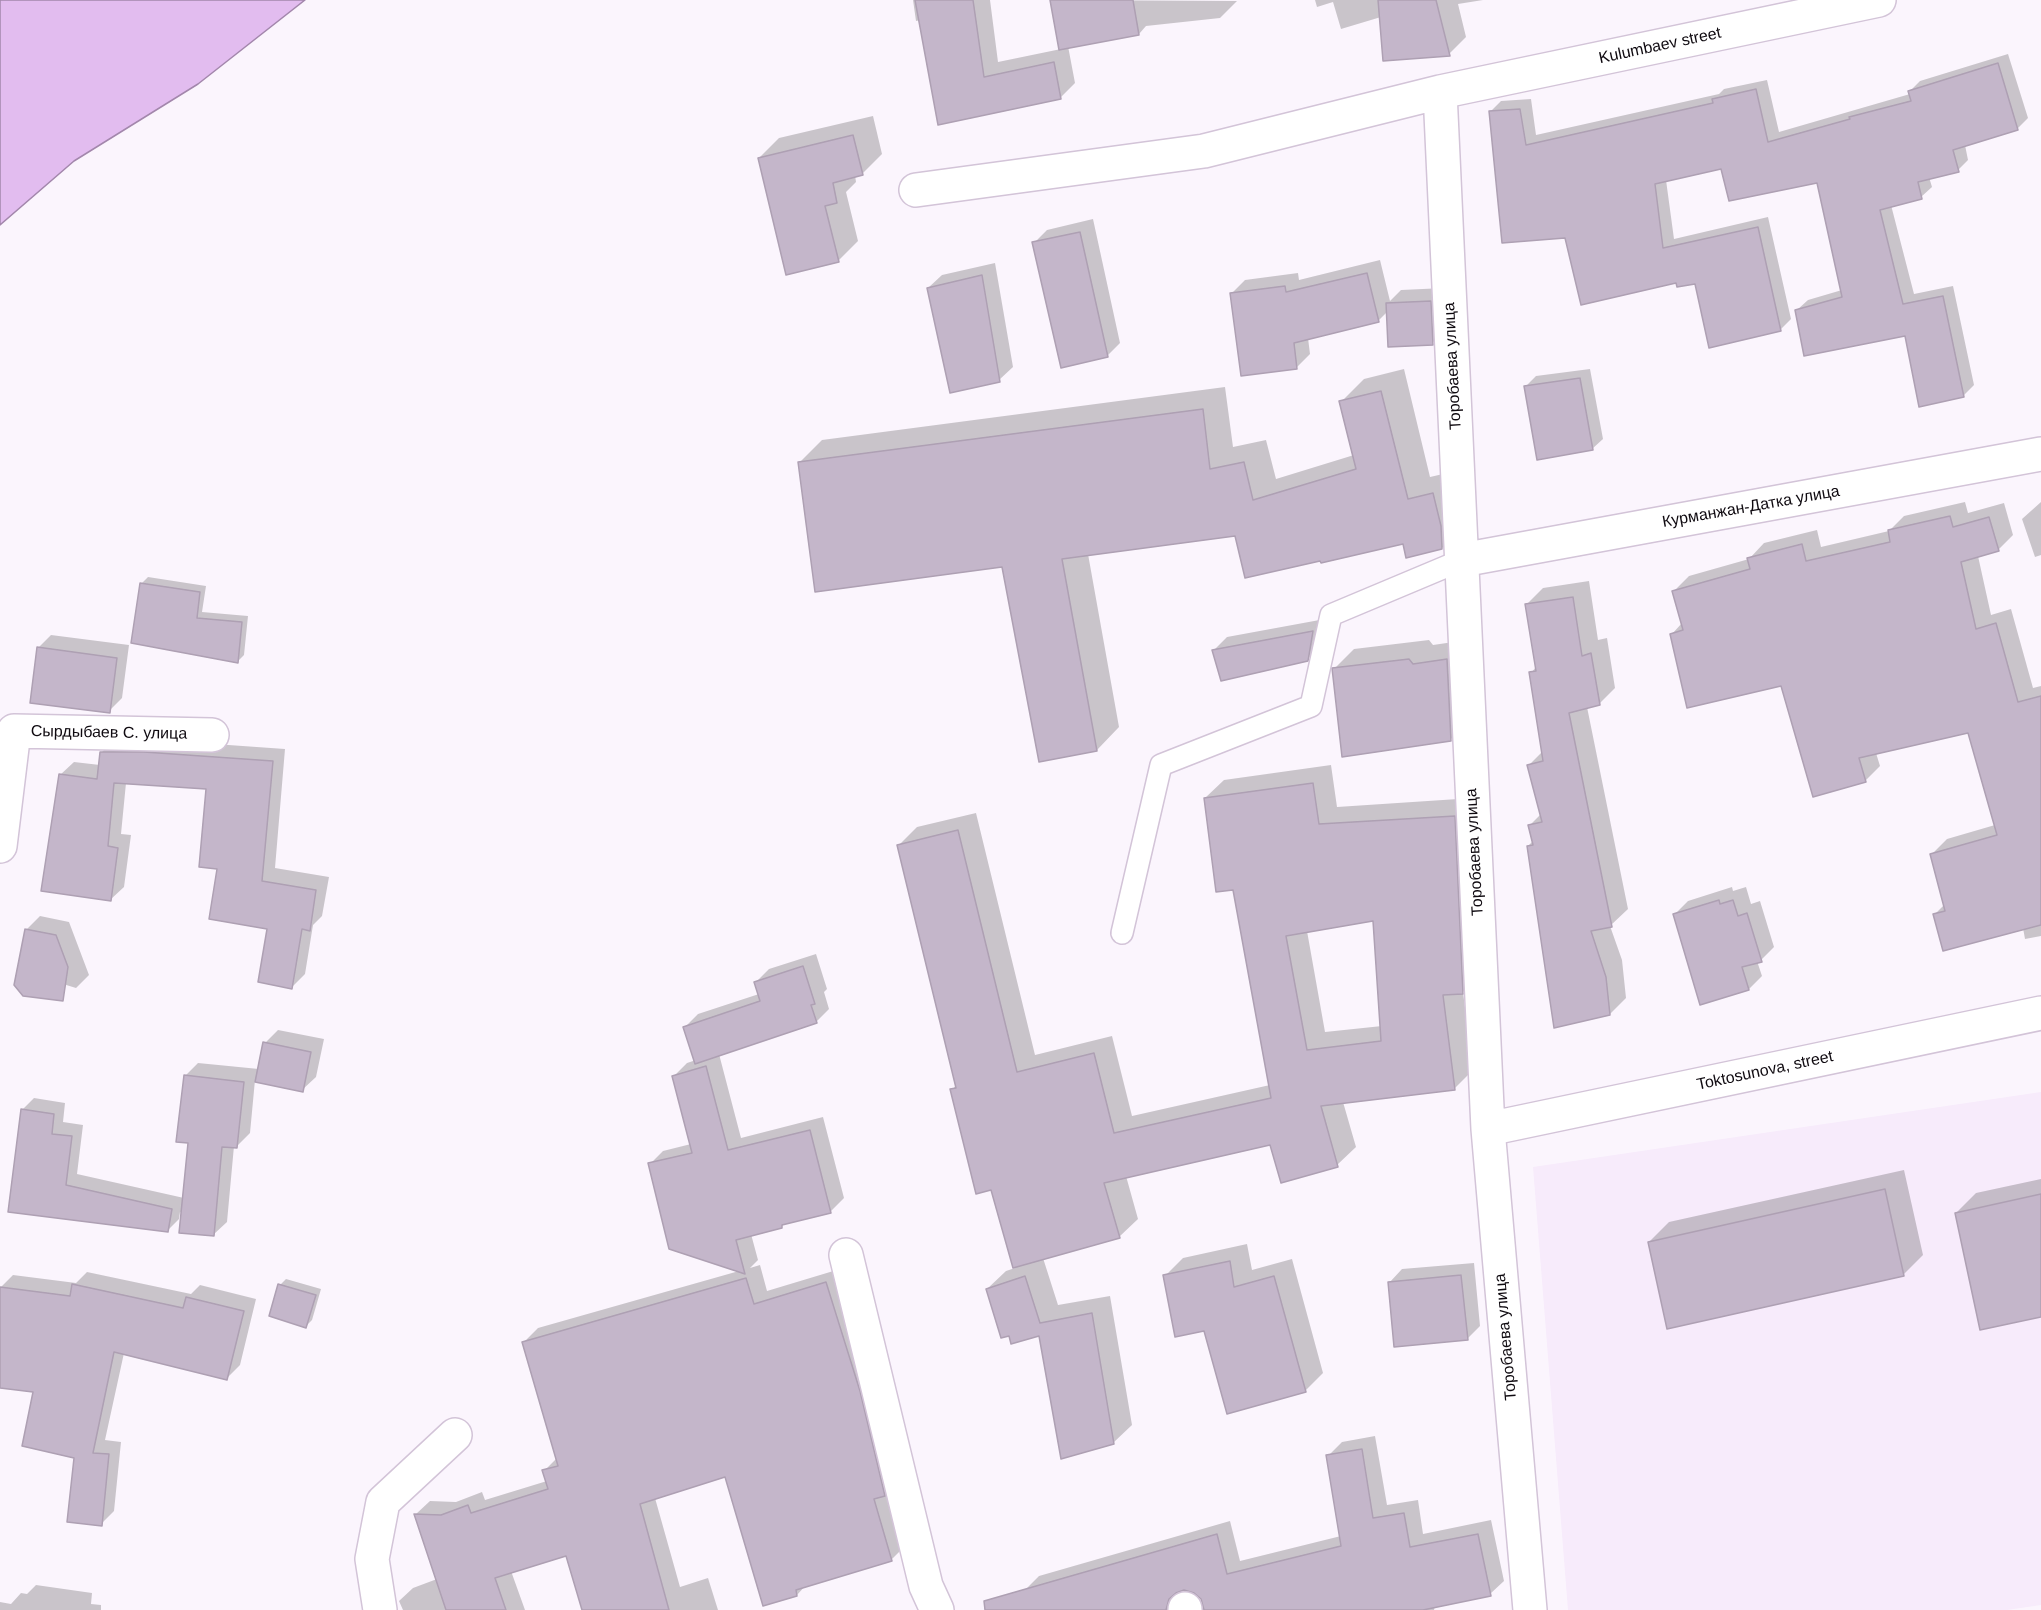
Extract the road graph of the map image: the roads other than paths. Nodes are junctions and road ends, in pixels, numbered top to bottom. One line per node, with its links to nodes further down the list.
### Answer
1 (1879, 0): 2 (street, Kulumbaev street)
2 (1440, 92): 3 (street, Kulumbaev street); 5 (street, Торобаева улица)
3 (916, 190)
4 (2041, 454): 5 (street, Курманжан-Датка улица)
5 (1462, 560): 8 (lane); 10 (street, Торобаева улица)
6 (212, 735): 7 (street, Сырдыбаев С. улица)
7 (0, 846)
8 (1122, 933)
9 (2041, 1013): 10 (street, Toktosunova, street)
10 (1488, 1129): 15 (street, Торобаева улица)
11 (846, 1255): 14 (street)
12 (454, 1435): 13 (street)
13 (380, 1610)
14 (937, 1610)
15 (1530, 1610)

